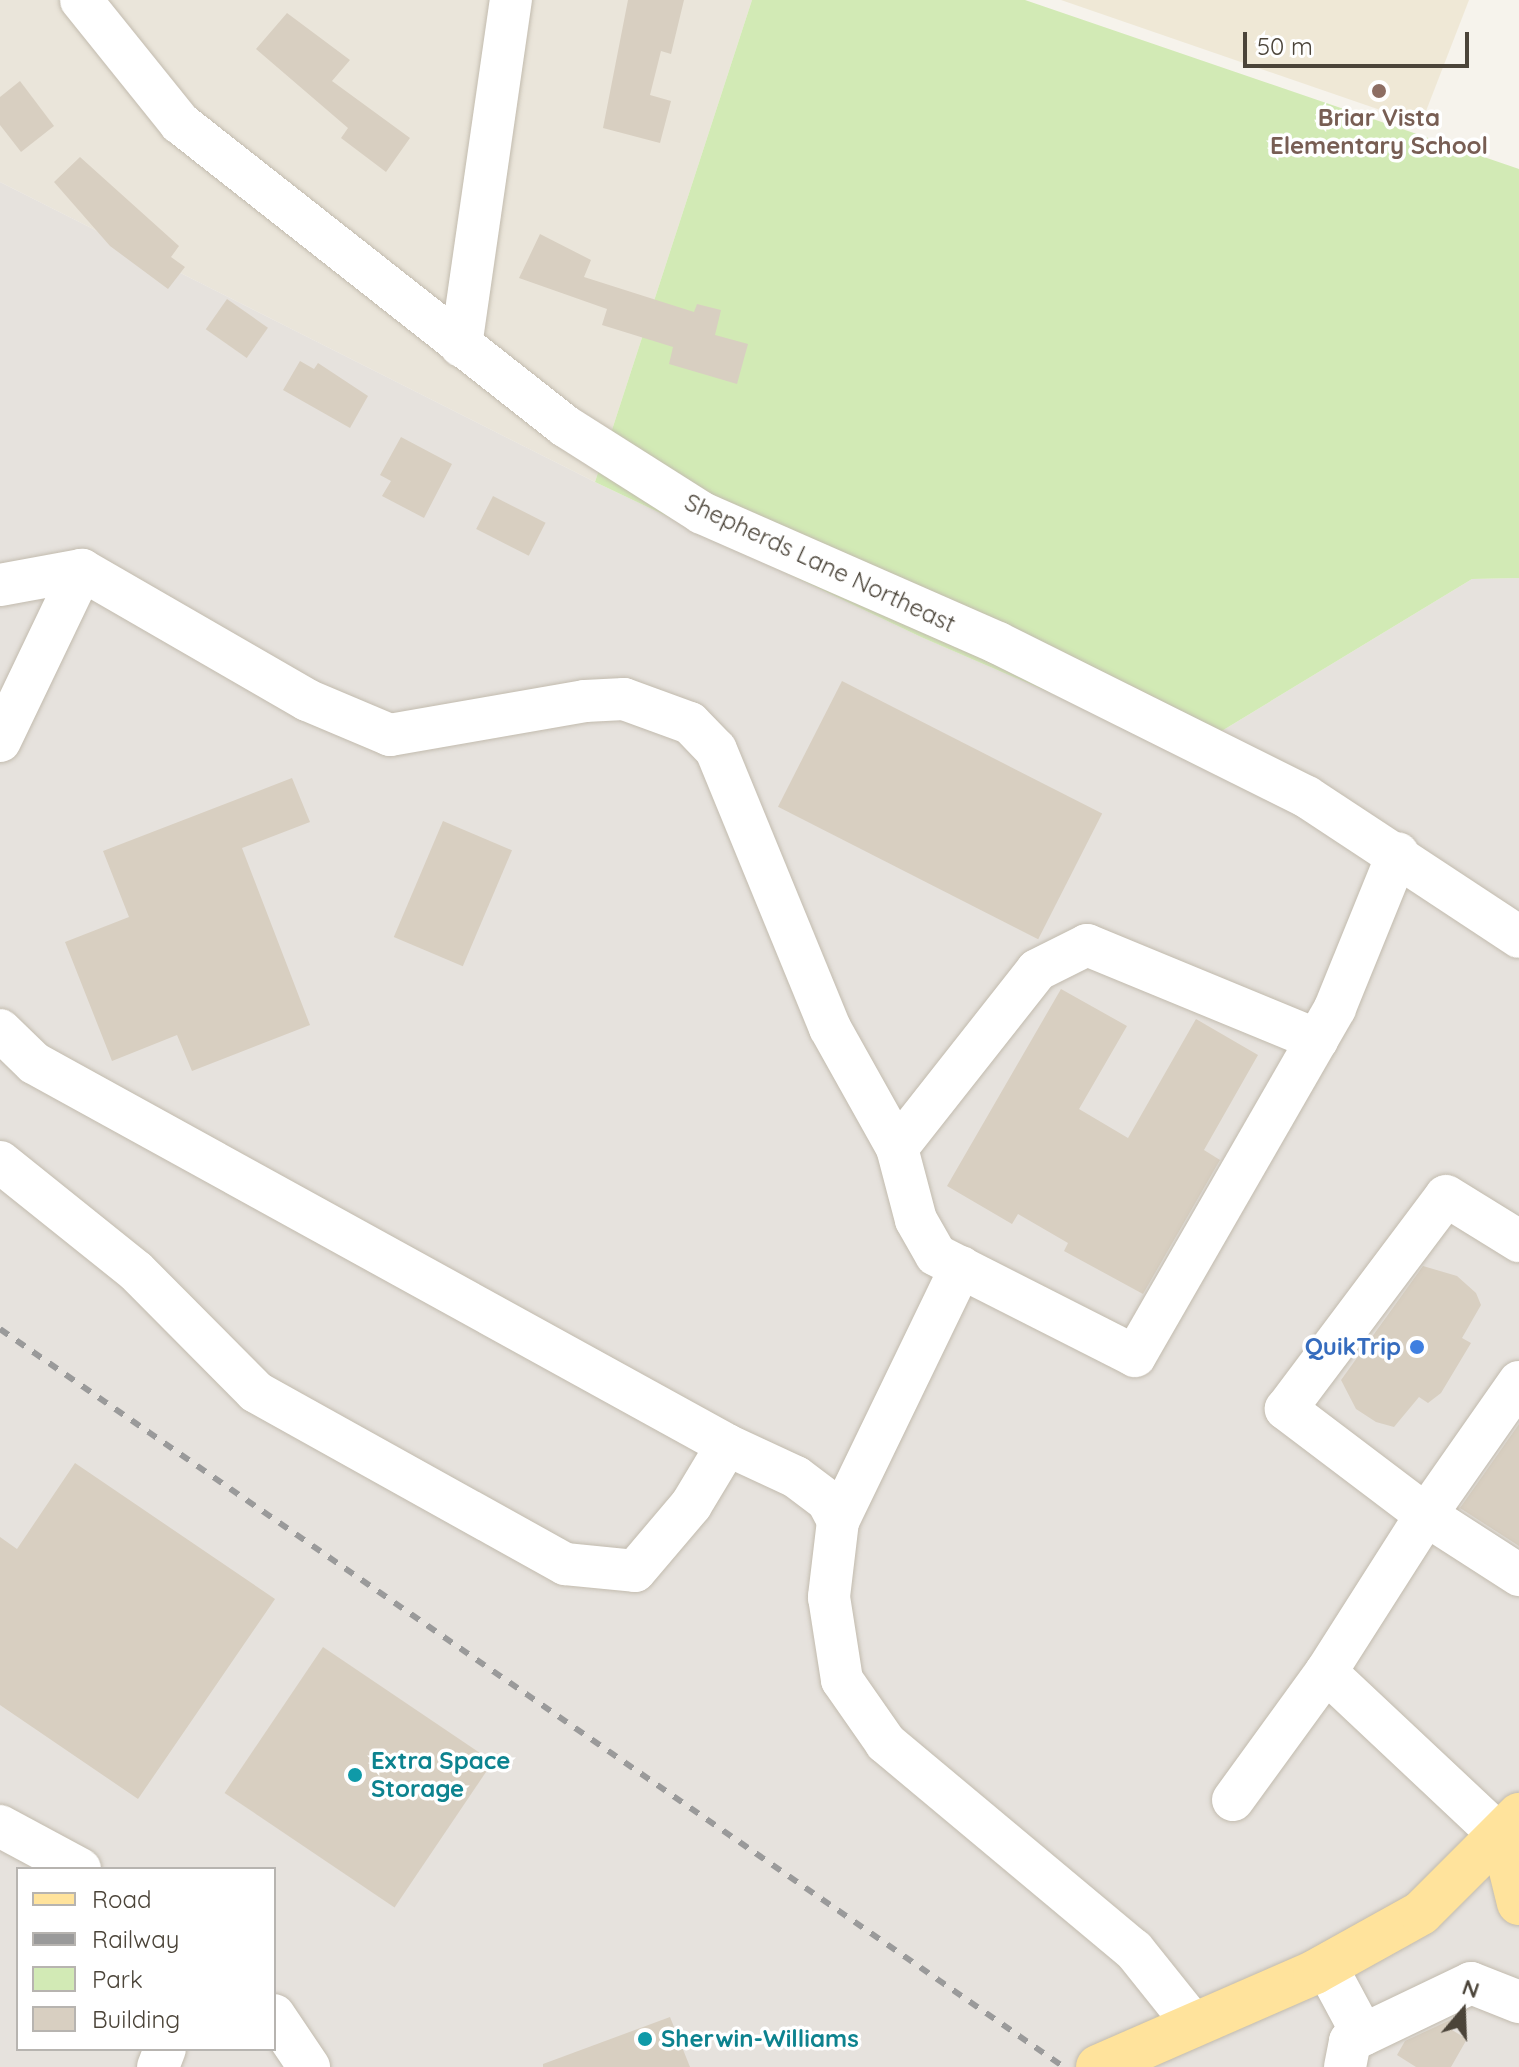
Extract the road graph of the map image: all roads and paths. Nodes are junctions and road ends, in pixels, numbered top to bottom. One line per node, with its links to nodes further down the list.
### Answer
1 (81, 0): 3 (street, Shepherds Lane Northeast)
2 (511, 0): 3 (street)
3 (461, 346): 7 (street, Shepherds Lane Northeast)
4 (82, 570): 5 (street); 6 (street); 11 (street)
5 (0, 585)
6 (0, 741)
7 (1398, 853): 8 (street, Shepherds Lane Northeast); 10 (street)
8 (1519, 937)
9 (0, 1030): 16 (street)
10 (1317, 1040): 11 (street); 14 (street)
11 (897, 1148): 14 (street)
12 (0, 1162): 16 (street)
13 (1519, 1241): 17 (street)
14 (961, 1267): 18 (street)
15 (1519, 1382): 17 (street)
16 (727, 1445): 18 (street)
17 (1426, 1515): 19 (street); 20 (street)
18 (838, 1521): 29 (street)
19 (1519, 1575)
20 (1326, 1672): 21 (street); 23 (street)
21 (1233, 1800)
22 (0, 1826): 24 (street)
23 (1511, 1826): 25 (main road); 26 (main road)
24 (76, 1867)
25 (1519, 1903)
26 (1326, 1966): 29 (main road); 30 (street)
27 (1519, 2002): 30 (street)
28 (276, 2018): 31 (street)
29 (1194, 2025): 32 (main road)
30 (1354, 2051)
31 (309, 2067)
32 (1098, 2067)

